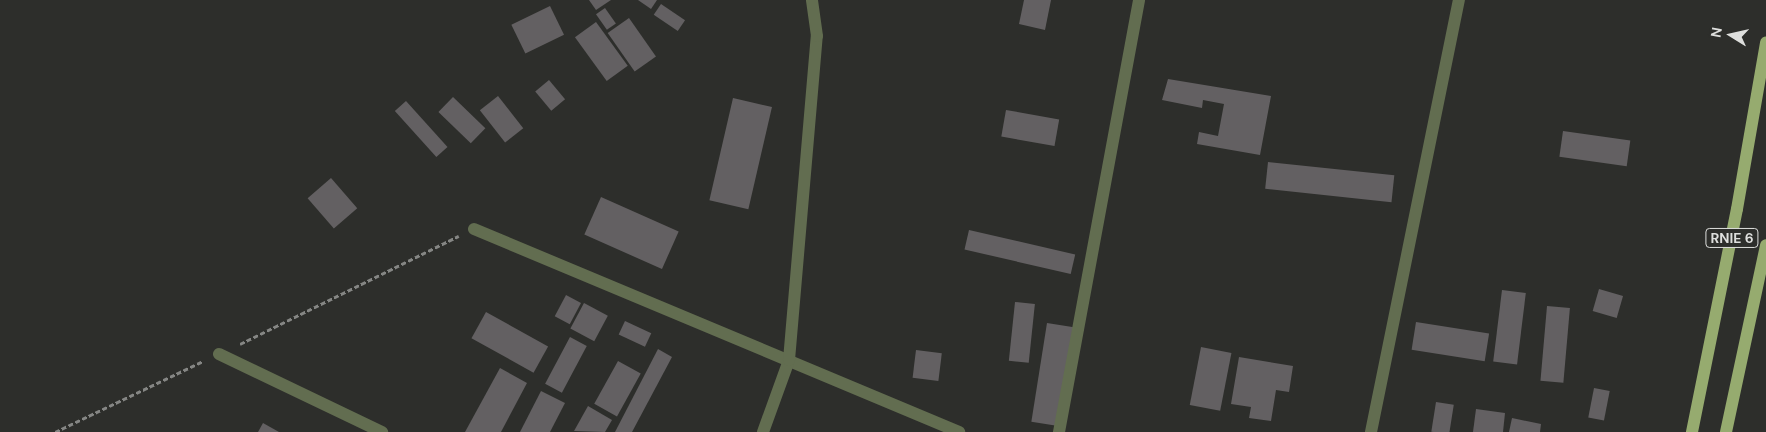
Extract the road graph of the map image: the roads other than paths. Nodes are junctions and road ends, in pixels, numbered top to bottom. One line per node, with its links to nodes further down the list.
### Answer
1 (812, 0): 9 (street)
2 (1139, 0): 13 (street)
3 (1460, 0): 14 (street)
4 (1766, 43): 15 (main road, RNIE 6)
5 (474, 229): 9 (street)
6 (1766, 245): 7 (main road, RNIE 6)
7 (1764, 270): 16 (main road, RNIE 6)
8 (219, 354): 10 (street)
9 (789, 360): 11 (street); 12 (street)
10 (382, 432)
11 (763, 432)
12 (959, 432)
13 (1059, 432)
14 (1372, 432)
15 (1692, 432)
16 (1726, 432)

